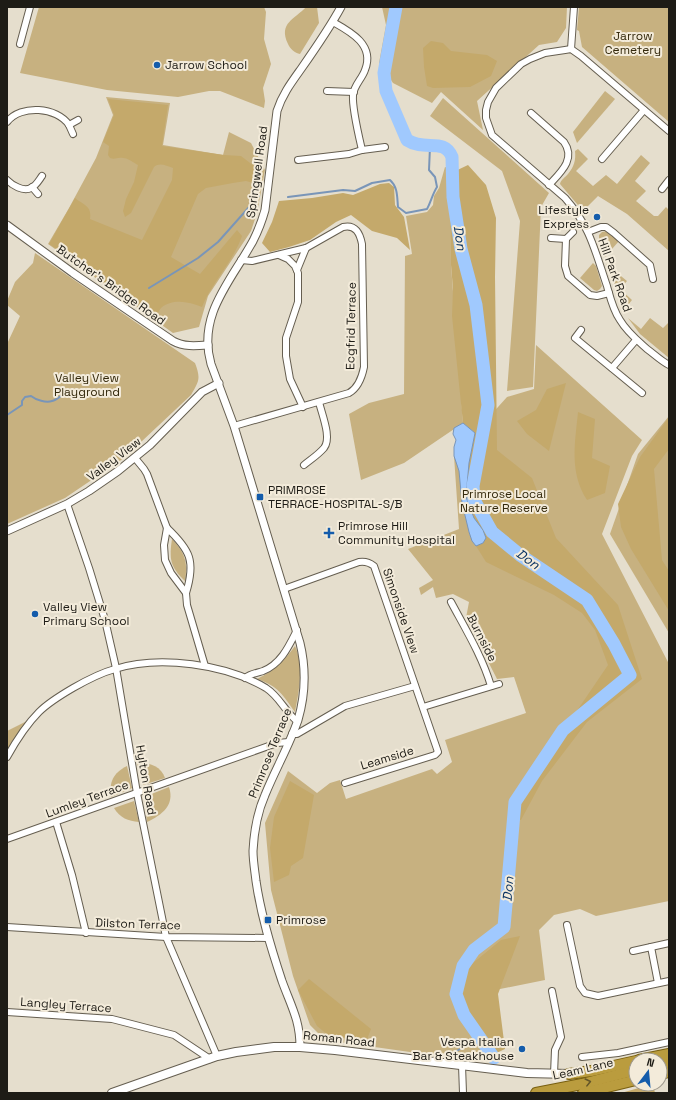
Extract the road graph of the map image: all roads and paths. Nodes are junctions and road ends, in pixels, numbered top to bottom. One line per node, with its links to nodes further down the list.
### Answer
1 (30, 7): 5 (street)
2 (341, 7): 4 (street, Springwell Road)
3 (574, 7): 6 (street)
4 (333, 22): 8 (street); 34 (street, Springwell Road)
5 (20, 44)
6 (571, 50): 9 (street); 23 (street, Hill Park Road)
7 (327, 91): 8 (street)
8 (354, 92): 17 (street)
9 (644, 110): 14 (street); 18 (street)
10 (531, 113): 23 (street)
11 (78, 120): 13 (street)
12 (7, 122): 13 (street)
13 (70, 125): 15 (street)
14 (669, 131)
15 (73, 134)
16 (385, 147): 17 (street)
17 (362, 150): 19 (street)
18 (602, 159)
19 (298, 160)
20 (42, 176): 24 (street)
21 (7, 180): 24 (street)
22 (669, 180): 25 (street)
23 (549, 185): 29 (street, Hill Park Road)
24 (32, 187): 26 (street)
25 (662, 189)
26 (38, 194)
27 (7, 225): 40 (street, Butcher's Bridge Road)
28 (573, 232): 31 (street)
29 (588, 232): 36 (street); 37 (street, Hill Park Road)
30 (551, 238): 31 (street)
31 (566, 238): 37 (street)
32 (306, 248): 33 (street); 35 (street); 45 (street, Ecgfrid Terrace)
33 (278, 255): 34 (street); 35 (street)
34 (241, 260): 40 (street, Springwell Road)
35 (297, 270): 46 (street)
36 (653, 279)
37 (609, 293): 39 (street, Hill Park Road)
38 (581, 330): 42 (street)
39 (636, 340): 41 (street, Hill Park Road); 42 (street)
40 (208, 345): 43 (street, Springwell Road)
41 (669, 365)
42 (612, 368): 44 (street)
43 (219, 383): 47 (street, Primrose Terrace); 48 (street, Valley View)
44 (642, 393)
45 (319, 402): 46 (street, Ecgfrid Terrace); 49 (street)
46 (303, 407): 47 (street, Ecgfrid Terrace)
47 (233, 425): 53 (street, Primrose Terrace)
48 (135, 458): 50 (street, Valley View); 51 (street)
49 (304, 465)
50 (67, 504): 52 (street, Valley View); 58 (street, Hylton Road)
51 (167, 528): 54 (street); 54 (street)
52 (7, 531)
53 (284, 589): 56 (street, Primrose Terrace); 61 (street, Simonside View)
54 (186, 593): 57 (street)
55 (451, 602): 62 (street, Burnside)
56 (297, 630): 59 (street); 64 (street, Primrose Terrace)
57 (205, 666): 58 (street); 59 (street)
58 (116, 668): 68 (street); 70 (street, Hylton Road)
59 (245, 678): 64 (street)
60 (499, 684): 62 (street)
61 (415, 686): 63 (street, Simonside View); 65 (street)
62 (491, 686): 63 (street)
63 (423, 707): 67 (street, Simonside View)
64 (297, 721): 65 (street, Primrose Terrace)
65 (292, 734): 66 (street, Primrose Terrace)
66 (289, 742): 70 (street, Lumley Terrace); 77 (street, Primrose Terrace)
67 (436, 754): 69 (street, Leamside)
68 (7, 757)
69 (345, 783)
70 (137, 793): 71 (street, Lumley Terrace); 76 (street, Hylton Road)
71 (56, 822): 72 (street, Lumley Terrace); 75 (street)
72 (7, 839)
73 (567, 924): 82 (street)
74 (7, 927): 75 (street, Dilston Terrace)
75 (86, 933): 76 (street, Dilston Terrace)
76 (166, 937): 77 (street, Dilston Terrace); 88 (street, Hylton Road)
77 (268, 938): 86 (street, Primrose Terrace)
78 (669, 943): 79 (street)
79 (651, 947): 80 (street); 82 (street)
80 (633, 951)
81 (669, 981): 82 (street)
82 (658, 983)
83 (552, 991): 92 (street)
84 (7, 1012): 88 (street, Langley Terrace)
85 (669, 1042): 87 (street)
86 (300, 1047): 88 (main road, Roman Road); 90 (main road, Roman Road)
87 (582, 1057)
88 (214, 1058): 96 (main road, Roman Road)
89 (628, 1063): 93 (highway)
90 (462, 1065): 92 (main road, Roman Road); 97 (street)
91 (628, 1072): 98 (highway, Leam Lane, one-way to 91)
92 (554, 1074): 93 (main road, Roman Road)
93 (569, 1074)
94 (628, 1082): 95 (highway, Leam Lane)
95 (593, 1092): 99 (highway, Leam Lane)
96 (112, 1093)
97 (463, 1093)
98 (536, 1093)
99 (583, 1093)

